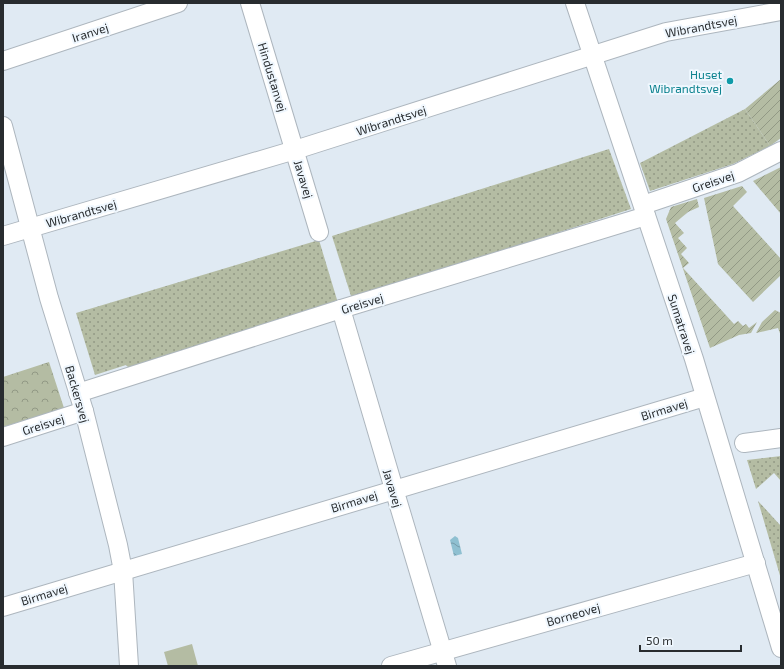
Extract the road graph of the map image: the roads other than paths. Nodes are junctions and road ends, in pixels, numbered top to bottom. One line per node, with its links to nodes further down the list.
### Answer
1 (178, 3): 6 (street, Iranvej)
2 (250, 3): 8 (street, Hindustanvej)
3 (575, 3): 5 (street, Sumatravej)
4 (781, 11): 5 (street, Wibrandtsvej)
5 (592, 57): 8 (street, Wibrandtsvej); 10 (street, Sumatravej)
6 (3, 61)
7 (3, 126): 11 (street, Backersvej)
8 (295, 150): 11 (street, Wibrandtsvej); 12 (street, Javavej)
9 (781, 151): 10 (street, Greisvej)
10 (644, 211): 14 (street, Greisvej); 16 (street, Sumatravej)
11 (31, 228): 13 (street, Wibrandtsvej); 15 (street, Backersvej)
12 (319, 232)
13 (3, 236)
14 (341, 309): 15 (street, Greisvej); 21 (street, Javavej)
15 (78, 392): 17 (street, Backersvej)
16 (705, 397): 21 (street, Birmavej); 22 (street, Sumatravej)
17 (84, 411): 18 (street, Greisvej); 23 (street, Backersvej)
18 (3, 437)
19 (781, 438): 20 (street)
20 (744, 443)
21 (394, 490): 23 (street, Birmavej); 26 (street, Javavej)
22 (756, 563): 25 (street, Sumatravej); 26 (street, Borneovej)
23 (123, 571): 24 (street, Birmavej); 27 (street, Backersvej)
24 (3, 607)
25 (781, 648)
26 (445, 658): 28 (street, Borneovej)
27 (129, 666)
28 (391, 666)

